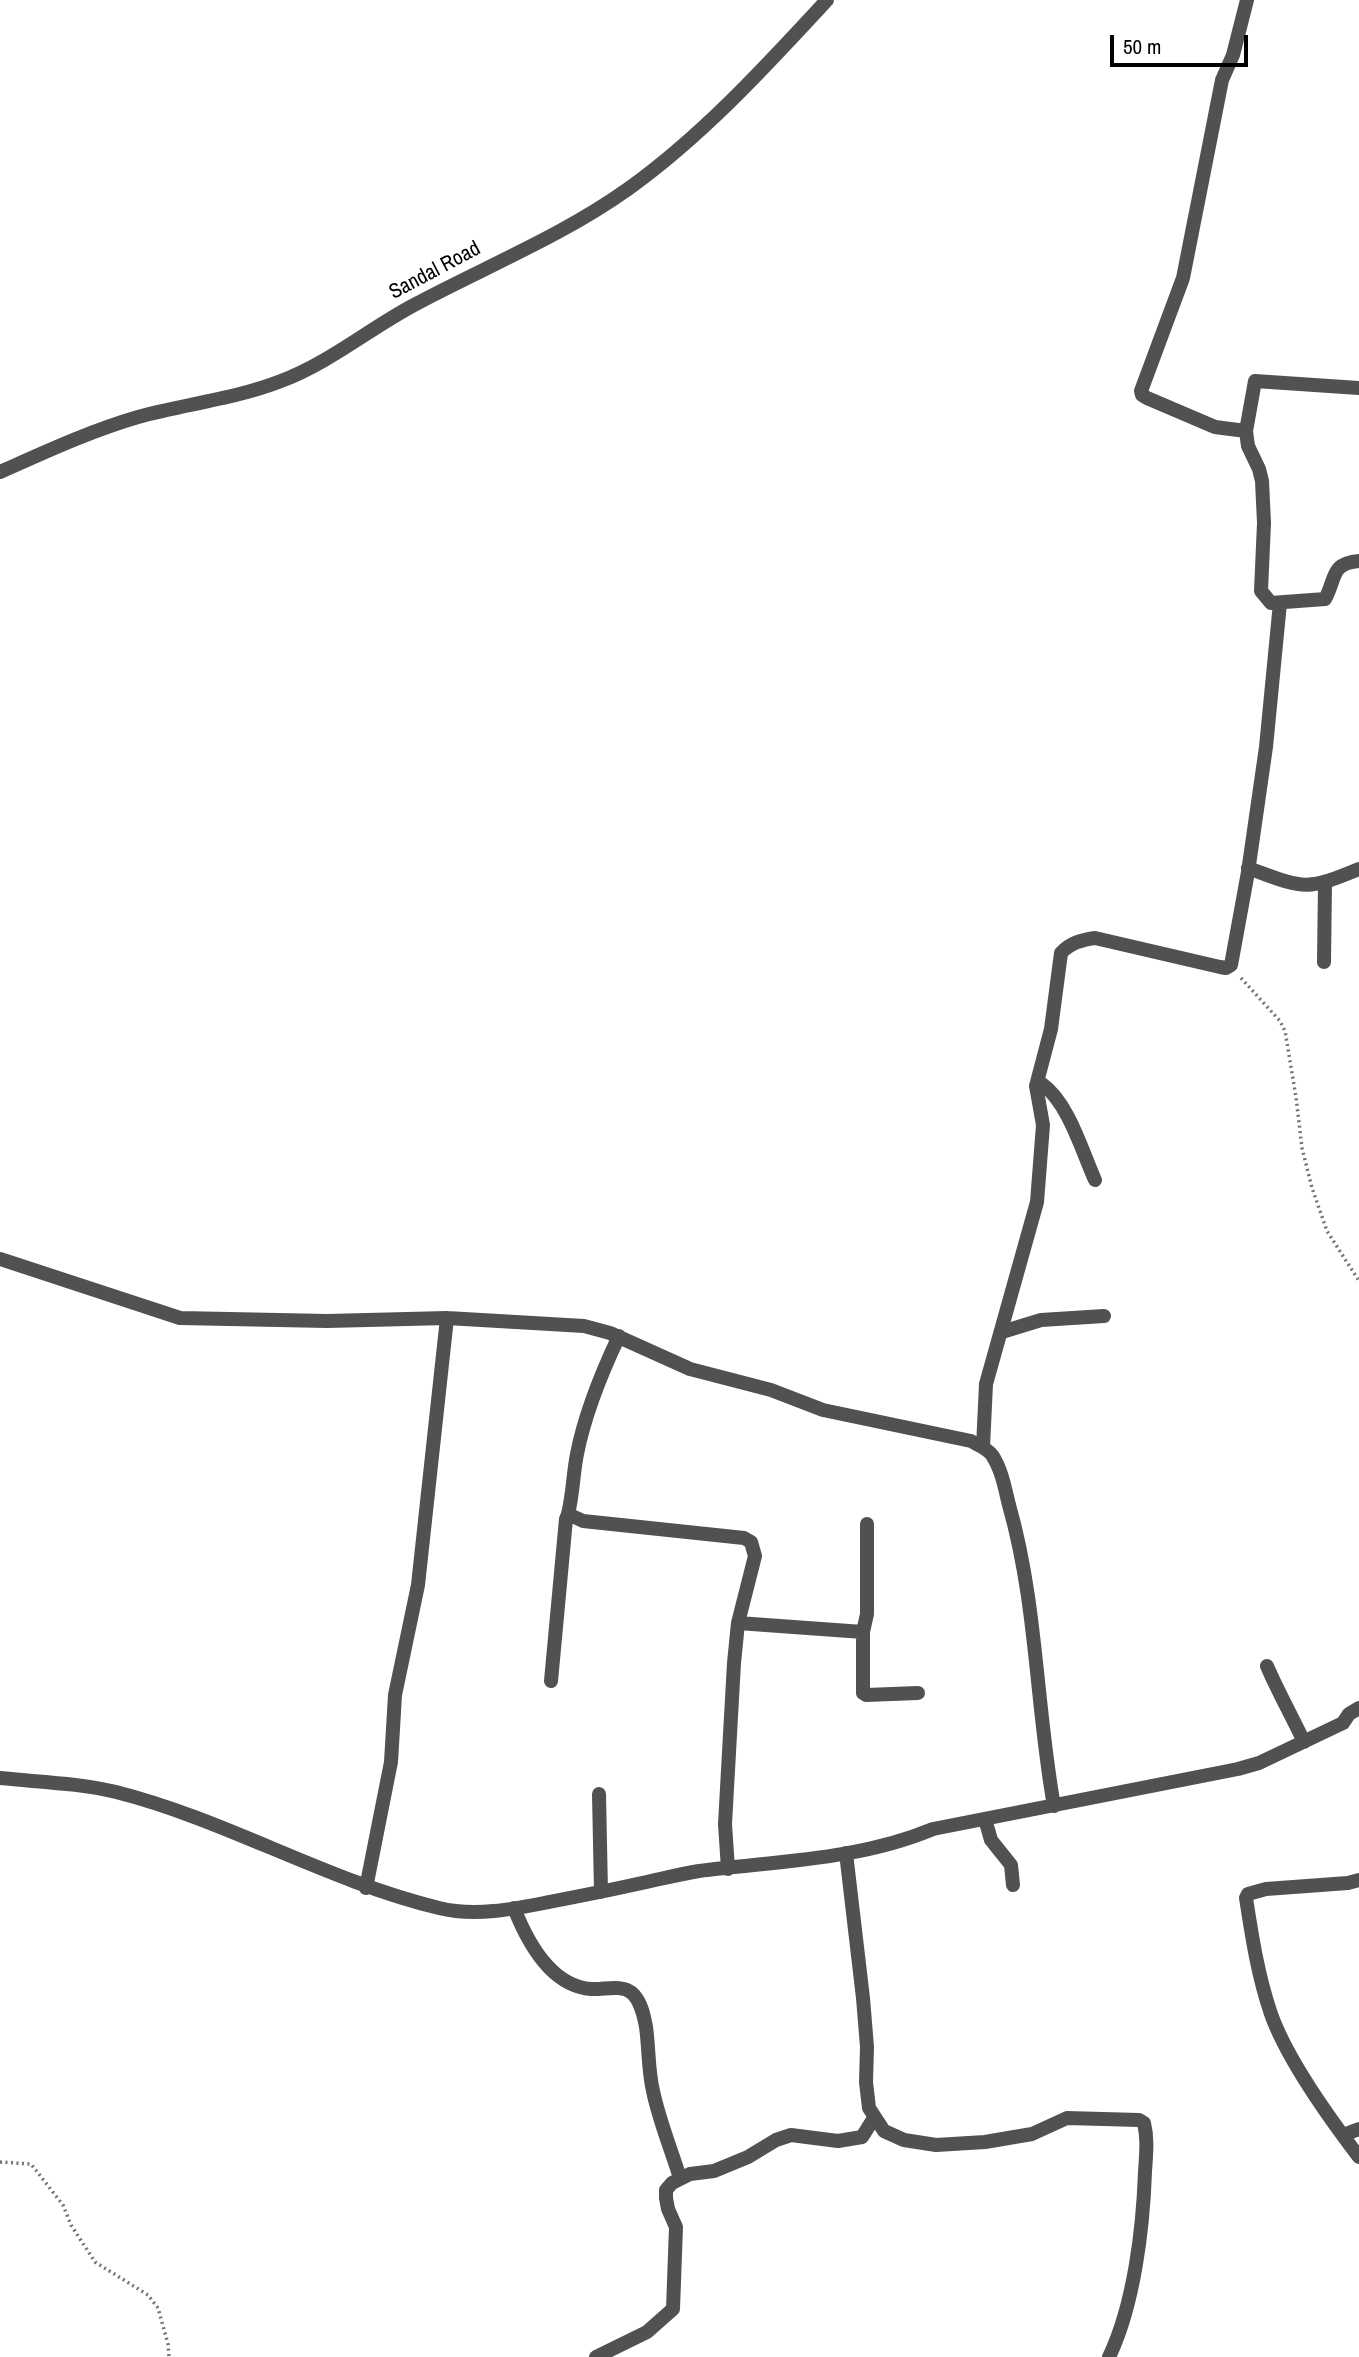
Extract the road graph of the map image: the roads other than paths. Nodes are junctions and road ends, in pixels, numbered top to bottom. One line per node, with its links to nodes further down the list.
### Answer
1 (827, 0): 5 (street, Sandal Road)
2 (1247, 0): 4 (street)
3 (1359, 388): 4 (street)
4 (1246, 430): 7 (street)
5 (0, 472)
6 (1359, 561): 7 (street)
7 (1280, 603): 8 (street)
8 (1248, 868): 10 (street); 12 (street)
9 (1359, 869): 10 (street)
10 (1325, 883): 11 (street)
11 (1324, 962)
12 (1036, 1086): 13 (street); 17 (street)
13 (1095, 1180)
14 (0, 1259): 16 (street)
15 (1104, 1316): 17 (street)
16 (447, 1318): 18 (street); 37 (street)
17 (1002, 1332): 19 (street)
18 (619, 1336): 19 (street); 20 (street)
19 (983, 1447): 31 (street)
20 (568, 1514): 22 (street); 25 (street)
21 (867, 1524): 23 (street)
22 (738, 1623): 23 (street); 34 (street)
23 (863, 1632): 26 (street)
24 (1267, 1666): 28 (street)
25 (551, 1681)
26 (918, 1693)
27 (1359, 1708): 28 (street)
28 (1304, 1742): 31 (street)
29 (0, 1778): 37 (street)
30 (598, 1794): 38 (street)
31 (1054, 1805): 32 (street)
32 (985, 1819): 33 (street); 36 (street)
33 (846, 1853): 34 (street); 40 (street)
34 (728, 1869): 38 (street)
35 (1359, 1880): 42 (street)
36 (1013, 1885)
37 (366, 1888): 39 (street)
38 (601, 1892): 39 (street)
39 (514, 1908): 44 (street)
40 (874, 2118): 44 (street); 46 (street)
41 (1359, 2129): 42 (street)
42 (1343, 2135): 43 (street)
43 (1359, 2157)
44 (680, 2178): 45 (street)
45 (596, 2357)
46 (1109, 2357)

